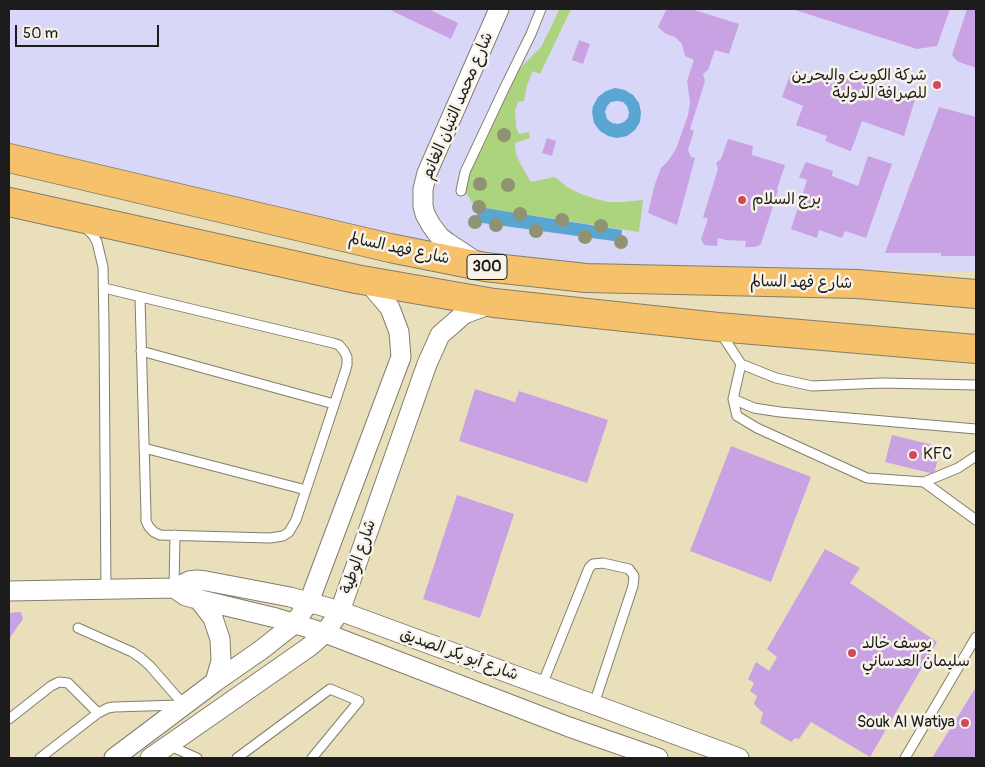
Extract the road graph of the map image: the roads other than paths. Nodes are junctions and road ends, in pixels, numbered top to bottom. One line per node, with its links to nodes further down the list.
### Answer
1 (500, 9): 7 (street, شارع محمد الثنيان الغانم)
2 (541, 9): 4 (lane)
3 (9, 158): 7 (main road, شارع فهد السالم / 300)
4 (461, 191)
5 (9, 202): 6 (main road, 300)
6 (72, 216): 8 (main road, 300); 9 (lane)
7 (485, 267): 10 (main road, شارع فهد السالم / 300)
8 (368, 282): 12 (main road, 300); 31 (street, شارع الوطية)
9 (104, 288): 11 (lane); 28 (lane)
10 (976, 294)
11 (140, 298): 15 (lane); 19 (lane)
12 (494, 303): 13 (main road, 300); 32 (street, شارع الوطية)
13 (718, 328): 14 (main road, 300); 16 (lane)
14 (976, 349)
15 (142, 351): 19 (lane); 21 (lane)
16 (741, 364): 17 (lane); 18 (lane)
17 (976, 384)
18 (733, 399): 20 (lane); 23 (lane)
19 (334, 404): 24 (lane)
20 (976, 429)
21 (144, 448): 24 (lane); 26 (lane)
22 (976, 456): 23 (lane)
23 (924, 482): 25 (lane)
24 (306, 490): 26 (lane)
25 (976, 520)
26 (174, 535): 27 (lane)
27 (174, 588): 28 (street, شارع أبو بكر الصديق); 30 (street, شارع أبو بكر الصديق); 31 (street, شارع أبو بكر الصديق)
28 (106, 590): 29 (street, شارع أبو بكر الصديق)
29 (9, 591)
30 (200, 600): 33 (street, شارع أبو بكر الصديق); 37 (street)
31 (309, 602): 32 (street, شارع أبو بكر الصديق); 33 (street, شارع الوطية)
32 (340, 611): 35 (street, شارع الوطية); 38 (street, شارع أبو بكر الصديق)
33 (294, 624): 35 (street, شارع أبو بكر الصديق); 37 (street, شارع الوطية)
34 (78, 628): 40 (lane)
35 (325, 633): 43 (street, شارع الوطية); 50 (street, شارع أبو بكر الصديق)
36 (976, 637): 52 (lane)
37 (215, 682): 40 (street, شارع الوطية)
38 (542, 685): 39 (street, شارع أبو بكر الصديق); 39 (lane)
39 (594, 704): 51 (street, شارع أبو بكر الصديق)
40 (184, 705): 41 (lane); 45 (street, شارع الوطية)
41 (98, 714): 42 (lane); 44 (lane)
42 (9, 719)
43 (168, 745): 46 (street, شارع الوطية); 47 (lane)
44 (40, 758)
45 (114, 758)
46 (150, 758)
47 (197, 758)
48 (237, 758): 49 (lane)
49 (312, 758)
50 (658, 758)
51 (739, 758)
52 (905, 758)

